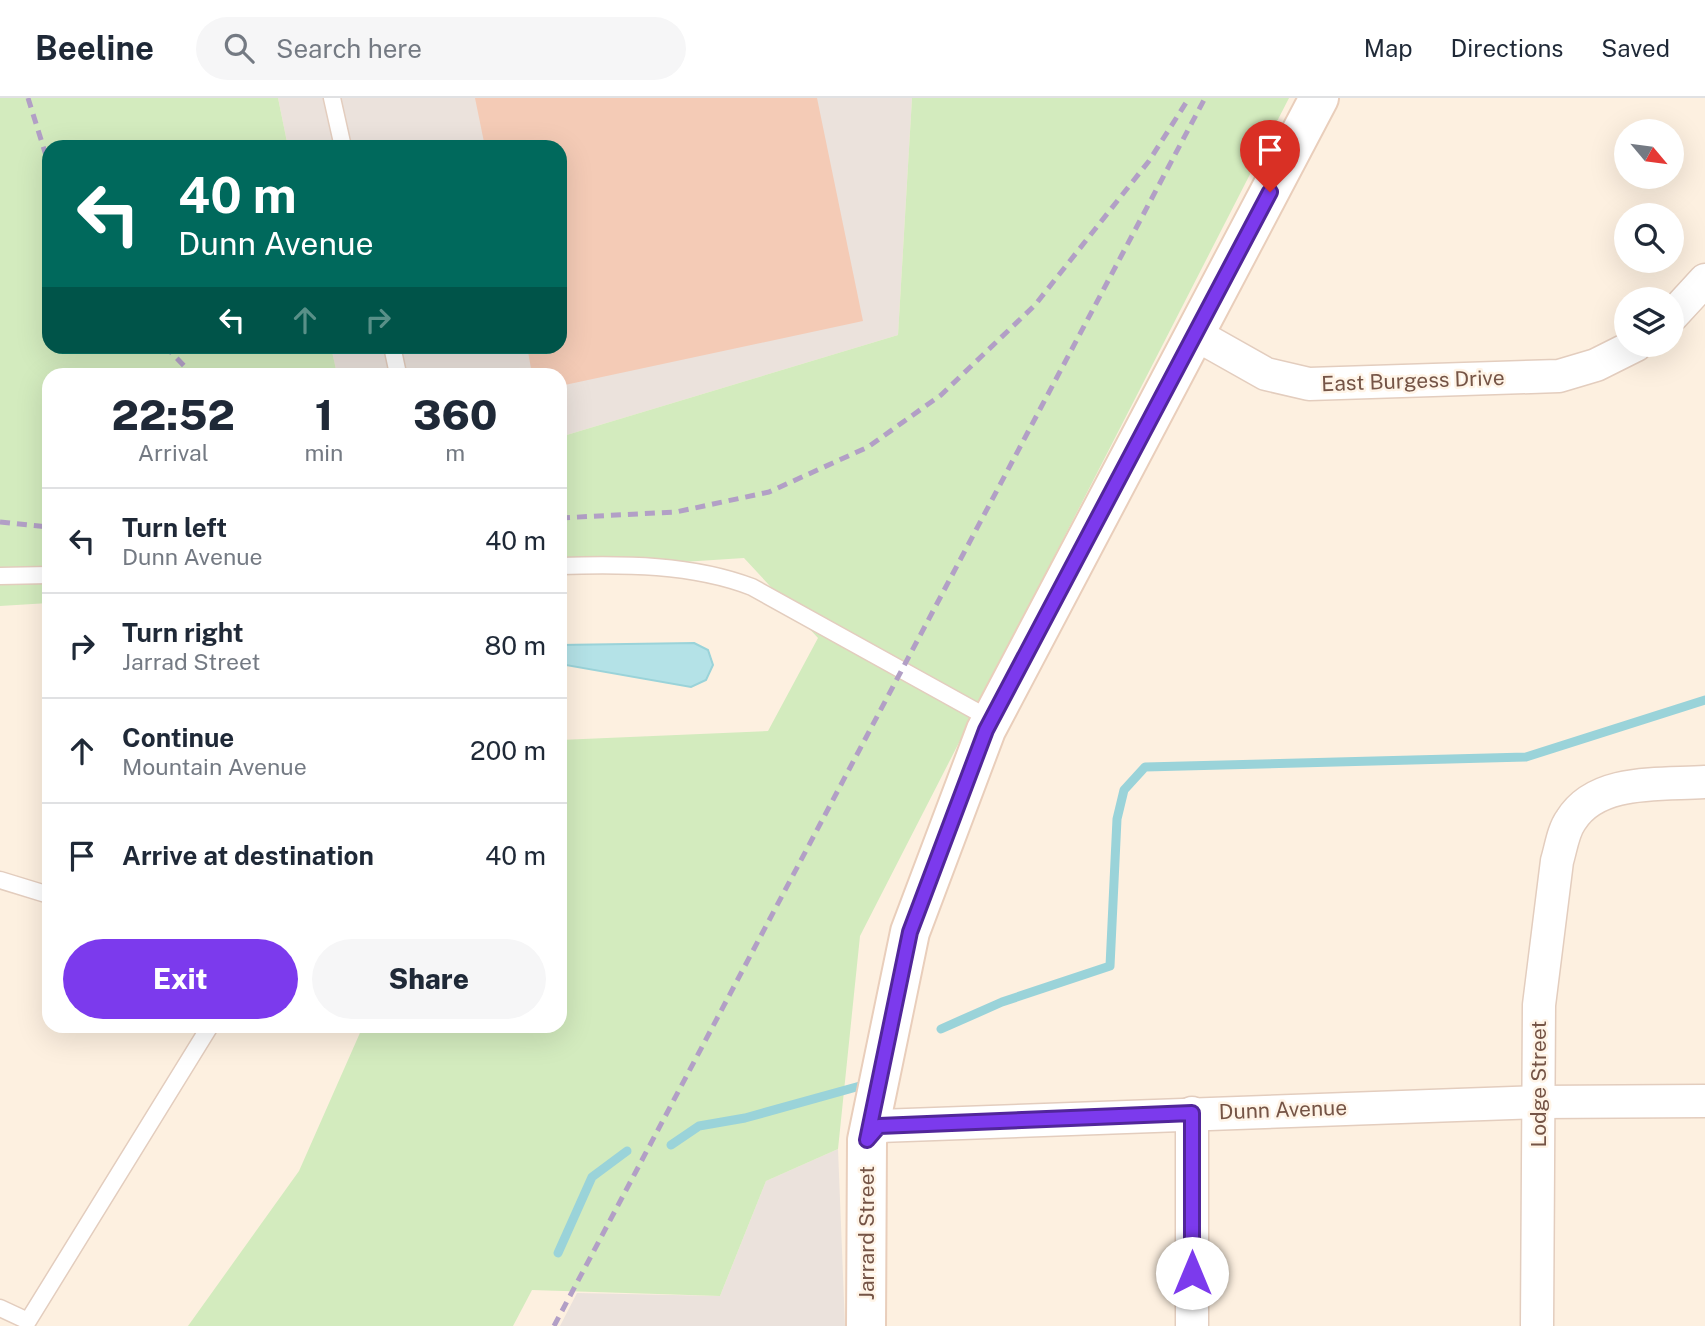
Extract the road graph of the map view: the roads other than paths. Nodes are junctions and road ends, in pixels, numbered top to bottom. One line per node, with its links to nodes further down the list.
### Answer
1 (332, 98): 3 (lane)
2 (1320, 98): 6 (street, Jarrard Street)
3 (342, 140)
4 (1705, 280): 5 (street)
5 (1684, 303)
6 (1195, 334): 7 (street, East Burgess Drive); 11 (street, Jarrard Street)
7 (1614, 356)
8 (567, 566): 11 (lane)
9 (42, 575): 10 (lane)
10 (0, 576)
11 (992, 720): 19 (street, Jarrard Street)
12 (1705, 782): 17 (street, Lodge Street)
13 (0, 880): 14 (lane)
14 (42, 893)
15 (206, 1033): 20 (lane)
16 (1705, 1101): 17 (street, Dunn Avenue)
17 (1538, 1102): 18 (street, Dunn Avenue); 23 (street, Lodge Street)
18 (1192, 1113): 19 (street, Dunn Avenue); 22 (street)
19 (867, 1140): 21 (street, Jarrard Street)
20 (0, 1308)
21 (866, 1326)
22 (1192, 1326)
23 (1537, 1326)

